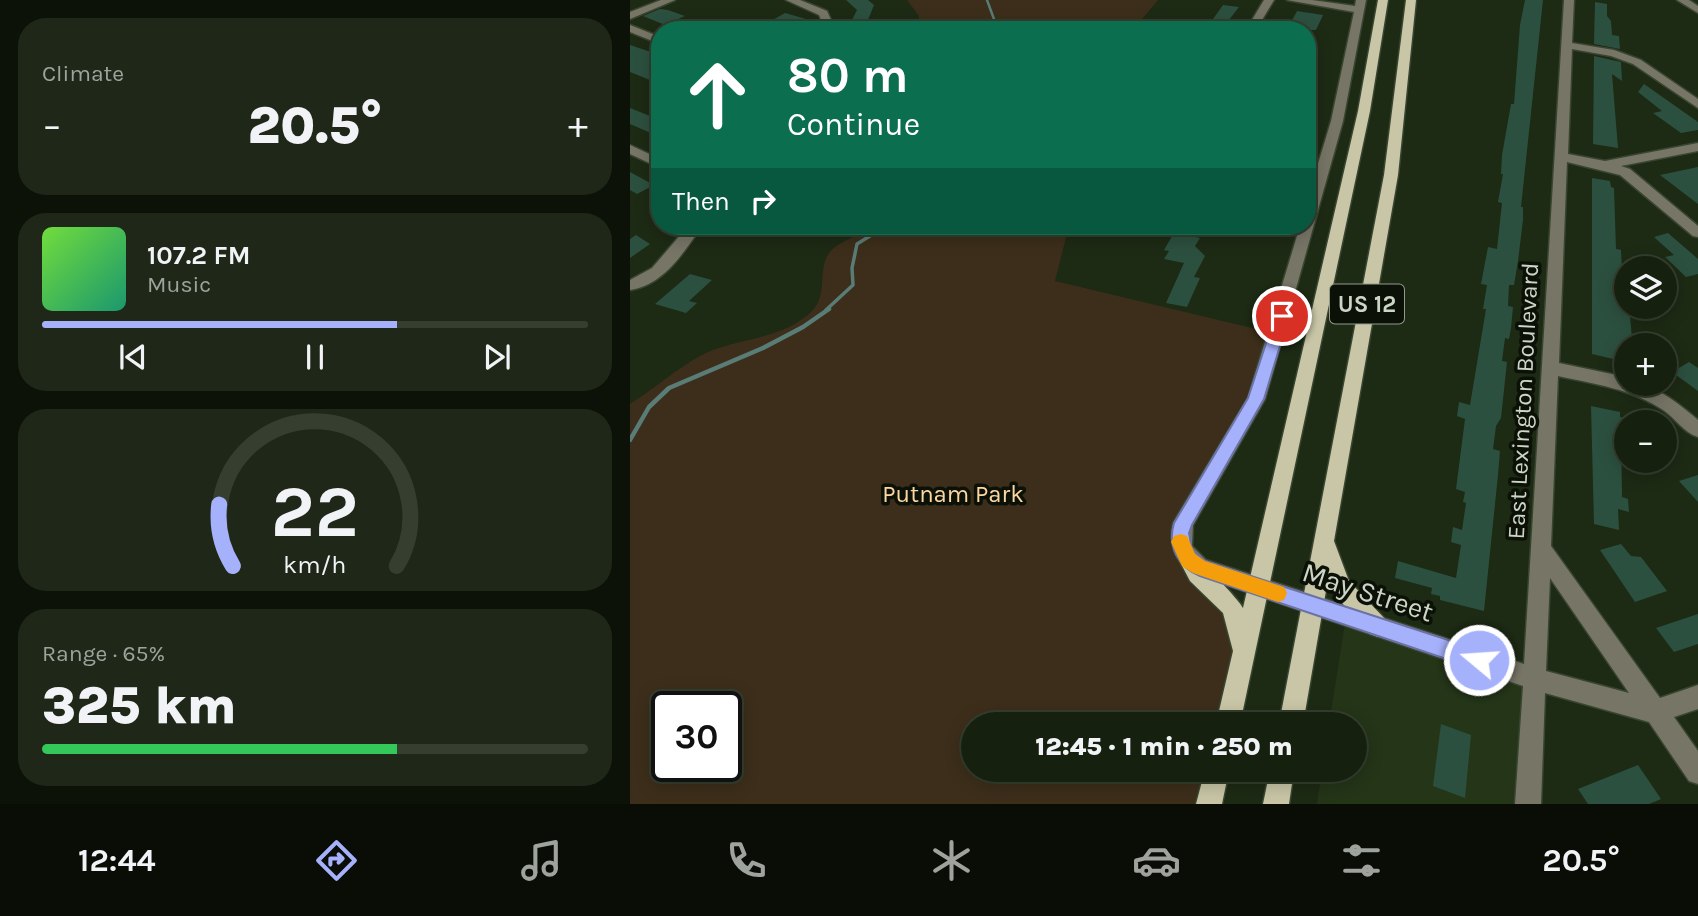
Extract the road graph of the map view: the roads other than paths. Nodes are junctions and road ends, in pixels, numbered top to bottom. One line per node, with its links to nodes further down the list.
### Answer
1 (670, 0): 11 (street)
2 (791, 0): 12 (street)
3 (1269, 0): 13 (street)
4 (1292, 0): 9 (street)
5 (1383, 0): 33 (main road, US 12)
6 (1411, 0): 30 (main road, US 12)
7 (1569, 0): 16 (street, East Lexington Boulevard)
8 (1682, 0): 10 (street)
9 (1361, 5): 23 (street)
10 (1698, 10)
11 (630, 16)
12 (827, 21)
13 (1256, 21)
14 (630, 28): 15 (street)
15 (651, 37)
16 (1567, 45): 17 (street); 20 (street, East Lexington Boulevard)
17 (1698, 104)
18 (1698, 146): 22 (street)
19 (630, 149): 21 (street)
20 (1563, 157): 22 (street); 28 (street, East Lexington Boulevard)
21 (651, 160)
22 (1605, 165): 24 (street)
23 (1316, 194)
24 (1698, 233)
25 (688, 235): 27 (street)
26 (1304, 235): 32 (street)
27 (634, 286)
28 (1551, 368): 29 (street); 31 (street, East Lexington Boulevard)
29 (1698, 430)
30 (1324, 539): 34 (main road, US 12); 35 (main road)
31 (1541, 548): 37 (street, East Lexington Boulevard); 41 (street)
32 (1189, 560): 33 (street, May Street); 36 (main road)
33 (1260, 587): 34 (street, May Street); 36 (main road, US 12)
34 (1312, 606): 35 (street, May Street); 40 (main road, US 12)
35 (1378, 627): 37 (street, May Street)
36 (1245, 654): 39 (main road, US 12)
37 (1535, 678): 41 (street, May Street); 47 (street, East Lexington Boulevard)
38 (1698, 697): 41 (street)
39 (1231, 712)
40 (1293, 712)
41 (1655, 712): 42 (street)
42 (1698, 772)
43 (1214, 782): 45 (main road)
44 (1280, 782): 46 (main road)
45 (1209, 804)
46 (1276, 804)
47 (1528, 804)

